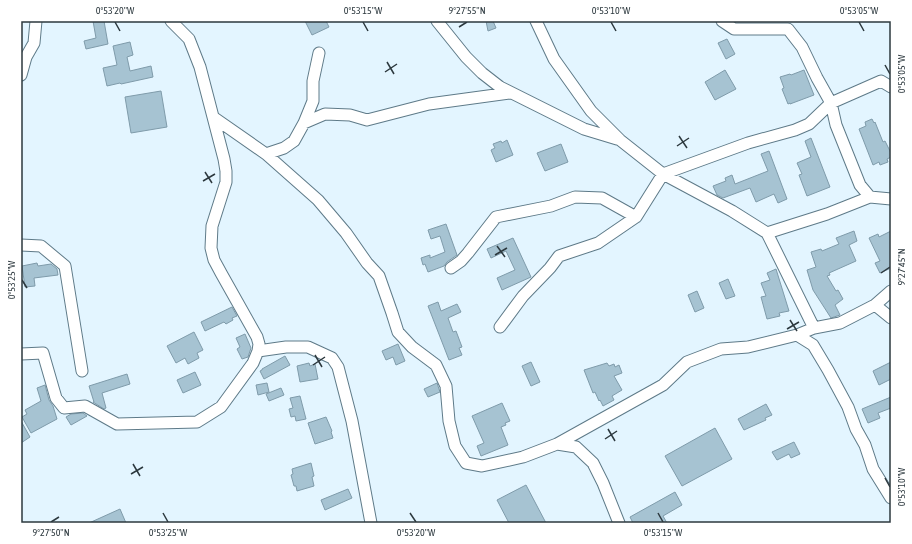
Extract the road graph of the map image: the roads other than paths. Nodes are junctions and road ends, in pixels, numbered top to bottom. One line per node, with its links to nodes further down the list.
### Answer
1 (36, 21): 7 (street)
2 (171, 21): 11 (street)
3 (437, 21): 9 (street)
4 (536, 21): 13 (street)
5 (722, 21): 10 (street)
6 (319, 53): 12 (street)
7 (21, 74)
8 (891, 87): 10 (street)
9 (510, 93): 12 (street); 13 (street)
10 (832, 103): 15 (street); 16 (street)
11 (213, 117): 14 (street); 28 (street)
12 (304, 123): 14 (street)
13 (620, 140): 15 (street)
14 (266, 154): 31 (street)
15 (663, 174): 18 (street); 19 (street)
16 (870, 197): 17 (street); 19 (street)
17 (891, 199)
18 (636, 217): 21 (street); 25 (street)
19 (767, 233): 26 (street)
20 (21, 245): 30 (street)
21 (451, 268)
22 (891, 290): 23 (street)
23 (875, 305): 24 (street); 26 (street)
24 (891, 318)
25 (500, 327)
26 (814, 328): 27 (street)
27 (797, 335): 31 (street); 32 (street)
28 (258, 351): 29 (street); 33 (street)
29 (21, 354)
30 (82, 371)
31 (558, 444): 34 (street)
32 (891, 498)
33 (371, 523)
34 (619, 523)

